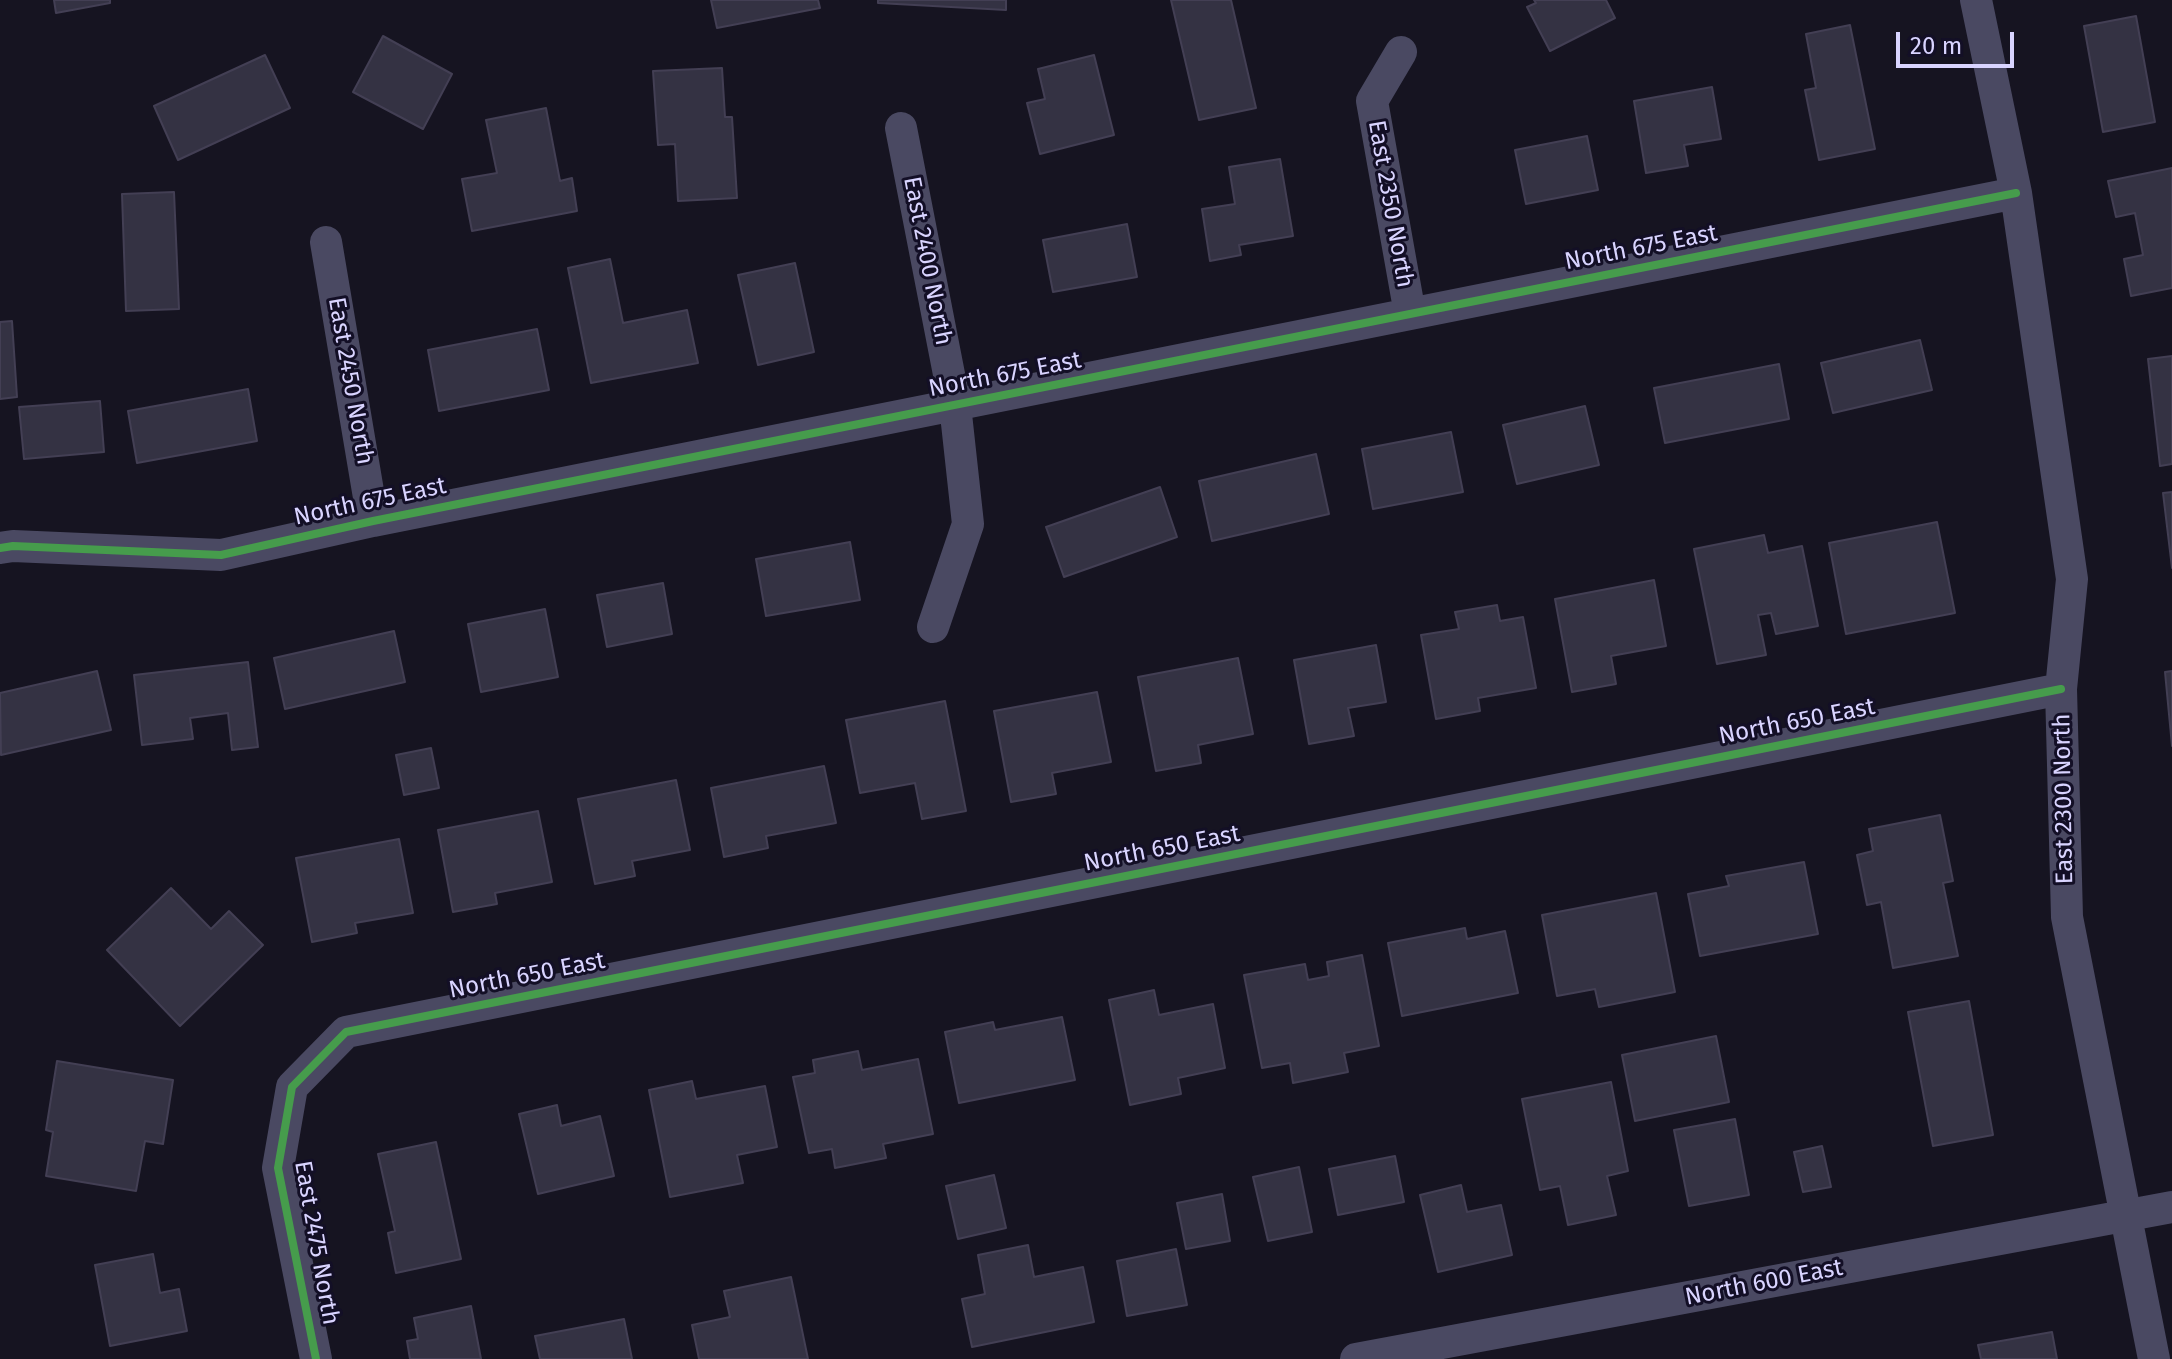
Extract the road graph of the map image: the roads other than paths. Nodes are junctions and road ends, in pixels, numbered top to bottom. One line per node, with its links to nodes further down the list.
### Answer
1 (1976, 0): 4 (street, East 2300 North)
2 (1401, 52): 6 (street, East 2350 North)
3 (901, 128): 7 (street, East 2400 North)
4 (2016, 193): 6 (street, North 675 East); 11 (street, East 2300 North)
5 (326, 242): 8 (street, East 2450 North)
6 (1410, 314): 7 (street, North 675 East)
7 (955, 405): 8 (street, North 675 East); 10 (street, East 2400 North)
8 (373, 521): 9 (street, North 675 East)
9 (0, 548)
10 (933, 627)
11 (2061, 689): 12 (street, North 650 East); 14 (street, East 2300 North)
12 (292, 1087): 15 (street, East 2475 North)
13 (2172, 1207): 14 (street, North 600 East)
14 (2126, 1216): 16 (street, North 600 East); 17 (street, East 2300 North)
15 (316, 1359)
16 (1356, 1359)
17 (2154, 1359)

